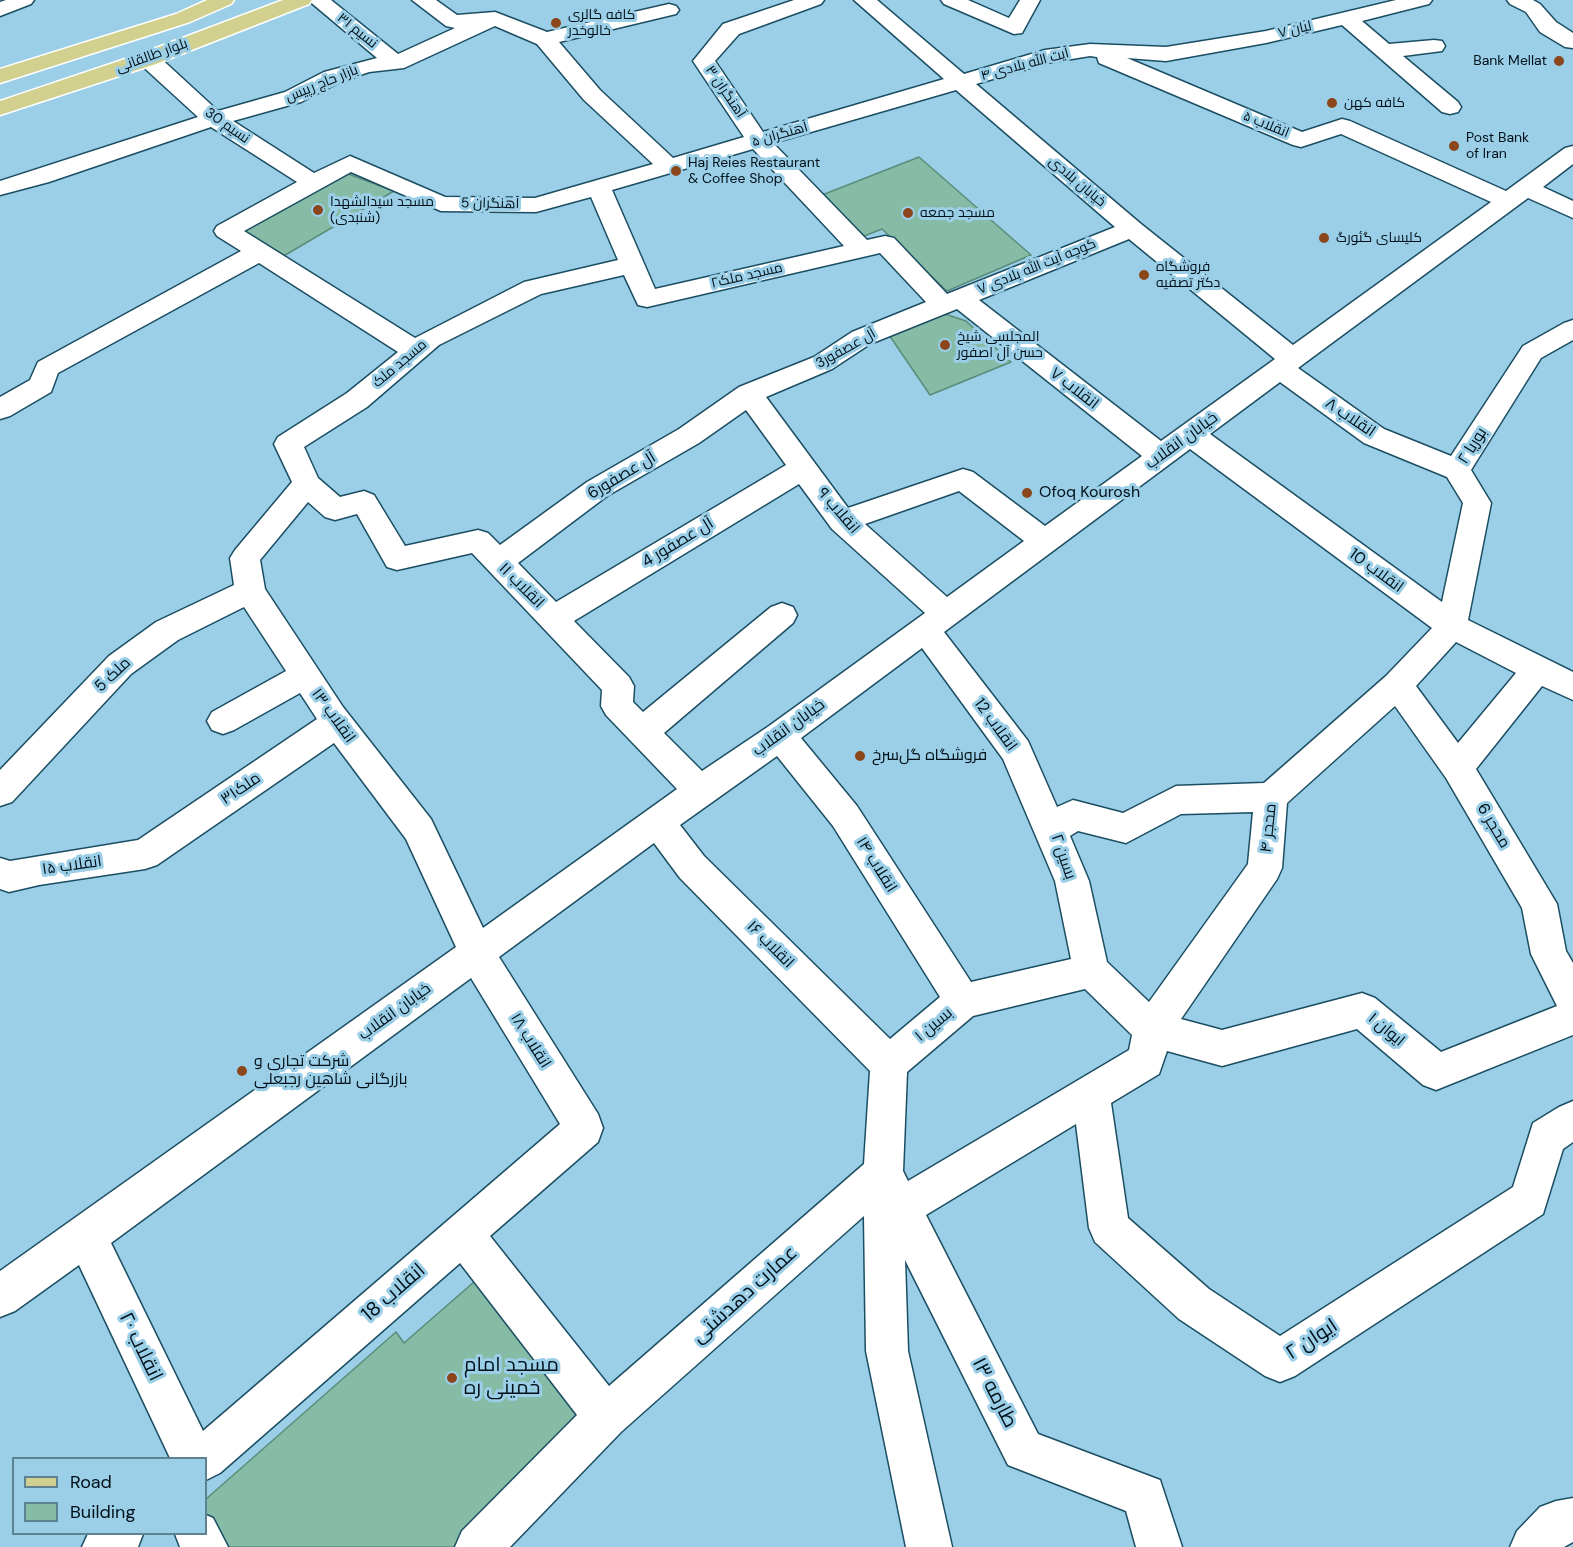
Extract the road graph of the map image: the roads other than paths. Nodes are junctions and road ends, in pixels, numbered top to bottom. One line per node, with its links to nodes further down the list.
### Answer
1 (24, 0): 13 (street)
2 (224, 0): 25 (main road, بلوار طالقانی)
3 (302, 0): 22 (main road, بلوار طالقانی)
4 (318, 0): 23 (street, نسیم ۳۱)
5 (422, 0): 14 (street)
6 (814, 0): 30 (street, آهنگران ۳)
7 (864, 0): 26 (street, خیابان بلادی)
8 (951, 0): 16 (street)
9 (1030, 0): 16 (street)
10 (1422, 0): 15 (street, لیان ۷)
11 (1517, 0): 18 (street)
12 (664, 5): 17 (street)
13 (0, 10)
14 (495, 18): 17 (street); 23 (street, بازار حاج رپیس)
15 (1346, 18): 20 (street, لیان ۷); 21 (street)
16 (1014, 28): 24 (street)
17 (545, 39): 32 (street)
18 (1573, 42)
19 (1434, 46): 21 (street)
20 (1090, 50): 24 (street, آیت الله بلادی ۴); 36 (street, انقلاب ۵)
21 (1384, 51): 27 (street)
22 (148, 59): 28 (main road, بلوار طالقانی); 29 (street, نسیم 30)
23 (396, 63): 29 (street, بازار حاج رپیس)
24 (1024, 64): 26 (street, آیت الله بلادی ۴)
25 (0, 76)
26 (960, 83): 30 (street, آهنگران ۵); 38 (street, خیابان بلادی)
27 (1450, 107)
28 (0, 108)
29 (214, 119): 33 (street, نسیم 30); 35 (street, بازار حاج رپیس)
30 (758, 141): 32 (street, آهنگران ۵); 39 (street)
31 (1573, 153): 36 (street, خیابان انقلاب)
32 (669, 166): 34 (street, آهنگران ۵)
33 (314, 183): 34 (street, آهنگران 5); 40 (street)
34 (600, 187): 41 (street, مسجد ملک۲)
35 (0, 188)
36 (1518, 194): 37 (street, انقلاب ۵); 45 (street, خیابان انقلاب)
37 (1573, 212)
38 (1132, 229): 42 (street, کوچه آیت الله بلادی ۷); 45 (street, خیابان بلادی)
39 (862, 250): 41 (street, مسجد ملک۲); 42 (street, مسجد ملک۲)
40 (259, 252): 44 (street); 47 (street)
41 (632, 265): 44 (street, مسجد ملک)
42 (951, 302): 46 (street, آل عصفور3); 49 (street, انقلاب ۷)
43 (1573, 328): 51 (street, بوریا ۲)
44 (416, 351): 52 (street, مسجد ملک)
45 (1287, 365): 48 (street, خیابان انقلاب); 51 (street, انقلاب ۸)
46 (749, 394): 50 (street, انقلاب ۹); 55 (street, آل عصفور6)
47 (0, 409)
48 (1191, 435): 49 (street, خیابان انقلاب); 60 (street, انقلاب 10)
49 (1161, 456): 54 (street, خیابان انقلاب)
50 (803, 468): 53 (street, انقلاب ۹); 58 (street, آل عصفور 4)
51 (1457, 470): 60 (street, بوریا ۲)
52 (307, 484): 55 (street, انقلاب ۱۱); 56 (street, انقلاب ۱۳)
53 (842, 521): 54 (street); 59 (street, انقلاب ۹)
54 (1044, 541): 59 (street, خیابان انقلاب)
55 (498, 562): 58 (street, انقلاب ۱۱)
56 (250, 591): 62 (street, انقلاب ۱۳); 71 (street, ملک 5)
57 (782, 615): 67 (street)
58 (553, 619): 67 (street, انقلاب ۱۱)
59 (934, 621): 68 (street, خیابان انقلاب); 74 (street, انقلاب 12)
60 (1452, 626): 61 (street, انقلاب 10); 63 (street, محجر ۴)
61 (1536, 670): 64 (street, انقلاب 10); 69 (street)
62 (304, 676): 65 (street); 66 (street, انقلاب ۱۳)
63 (1397, 685): 69 (street, محجر 6); 72 (street, محجر ۴)
64 (1573, 687)
65 (223, 721)
66 (337, 723): 75 (street, ملک۳۱); 77 (street, انقلاب ۱۳)
67 (642, 732): 70 (street, انقلاب ۱۱)
68 (780, 736): 70 (street, خیابان انقلاب); 80 (street, انقلاب ۱۴)
69 (1458, 768): 79 (street, محجر 6)
70 (700, 791): 73 (street, خیابان انقلاب)
71 (0, 792)
72 (1271, 797): 74 (street, بسین ۲); 82 (street, محجر ۴)
73 (658, 822): 77 (street, خیابان انقلاب); 83 (street, انقلاب ۱۶)
74 (1051, 831): 78 (street, بسین ۲)
75 (145, 854): 76 (street, انقلاب ۱۵)
76 (0, 873)
77 (477, 954): 86 (street, انقلاب ۱۸); 89 (street, خیابان انقلاب)
78 (1091, 971): 80 (street, بسین ۱); 82 (street)
79 (1573, 999)
80 (963, 1001): 83 (street, بسین ۱)
81 (1573, 1017): 82 (street, ایوان ۱)
82 (1152, 1029): 84 (street, عمارت دهدشتی)
83 (889, 1064): 87 (street)
84 (1091, 1093): 85 (street, ایوان ۲); 87 (street, عمارت دهدشتی)
85 (1573, 1120)
86 (584, 1128): 88 (street, انقلاب 18)
87 (892, 1190): 91 (street, عمارت دهدشتی); 98 (street); 99 (street, طارمه ۱۳)
88 (462, 1233): 91 (street); 93 (street, انقلاب 18)
89 (86, 1236): 90 (street, خیابان انقلاب); 92 (street, انقلاب ۲۰)
90 (0, 1296)
91 (606, 1418): 97 (street, عمارت دهدشتی)
92 (193, 1457)
93 (206, 1457)
94 (1573, 1520): 100 (street)
95 (119, 1535): 96 (street)
96 (105, 1547)
97 (478, 1547)
98 (929, 1547)
99 (1159, 1547)
100 (1533, 1547)

